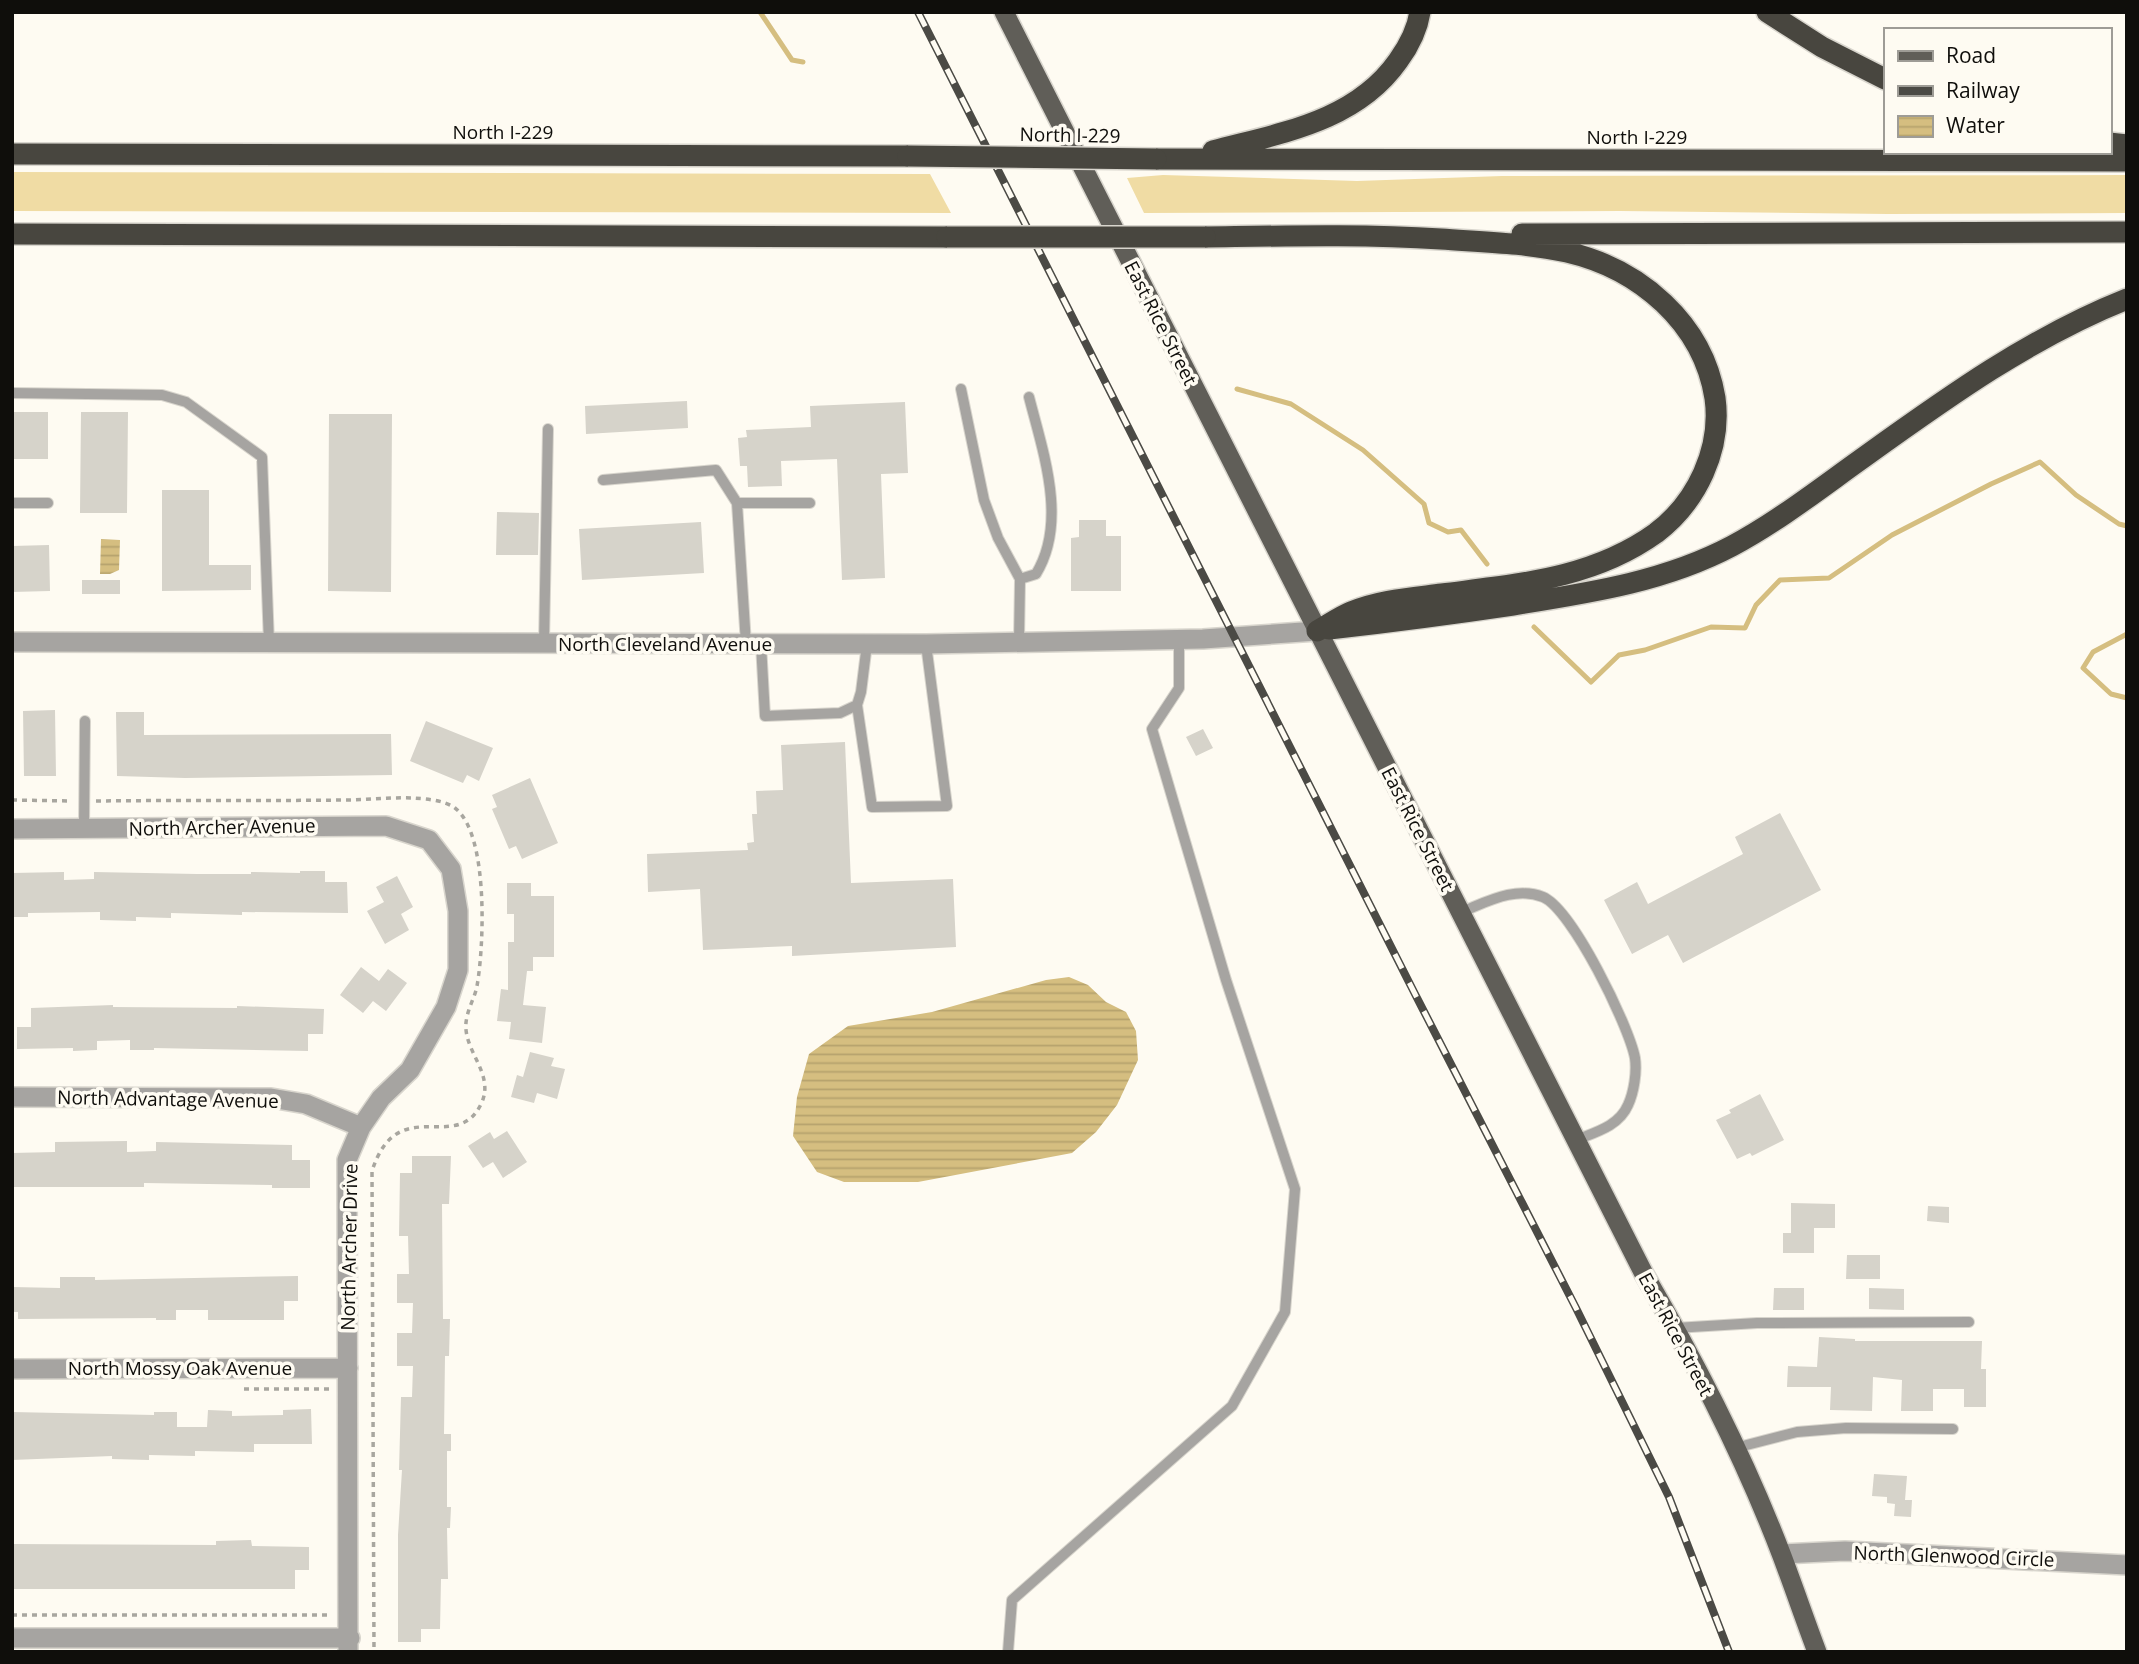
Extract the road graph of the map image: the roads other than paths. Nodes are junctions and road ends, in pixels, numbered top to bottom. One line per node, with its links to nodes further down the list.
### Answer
1 (1004, 12): 22 (main road, East Rice Street)
2 (1420, 12): 6 (highway)
3 (1767, 12): 4 (highway)
4 (1884, 78)
5 (12, 154): 6 (highway, North I-229, bridge)
6 (1184, 159): 7 (highway, North I-229)
7 (2127, 161)
8 (2127, 232): 10 (highway)
9 (12, 234): 10 (highway, bridge)
10 (1370, 235): 22 (highway)
11 (2127, 299): 22 (highway)
12 (961, 388): 21 (lane)
13 (12, 393): 26 (lane)
14 (1029, 397): 21 (lane)
15 (548, 429): 27 (lane)
16 (603, 480): 19 (lane)
17 (12, 503): 18 (lane)
18 (48, 503)
19 (737, 503): 20 (lane); 28 (lane)
20 (810, 503)
21 (1020, 579): 25 (lane)
22 (1317, 631): 23 (street, North Cleveland Avenue); 36 (main road, East Rice Street)
23 (1179, 639): 25 (street, North Cleveland Avenue); 50 (lane)
24 (12, 642): 26 (street, North Cleveland Avenue)
25 (1019, 642): 30 (street, North Cleveland Avenue)
26 (269, 643): 27 (street, North Cleveland Avenue)
27 (544, 643): 28 (street, North Cleveland Avenue)
28 (754, 644): 29 (street, North Cleveland Avenue); 31 (lane)
29 (867, 644): 30 (street, North Cleveland Avenue); 31 (lane)
30 (926, 644): 31 (lane)
31 (857, 705)
32 (85, 721): 34 (lane)
33 (12, 829): 34 (street, North Archer Avenue)
34 (84, 829): 35 (street, North Archer Avenue)
35 (429, 840): 38 (street, North Archer Drive)
36 (1461, 912): 39 (main road, East Rice Street); 39 (lane)
37 (12, 1097): 38 (street, North Advantage Avenue)
38 (361, 1127): 42 (street, North Archer Drive)
39 (1576, 1140): 41 (main road, East Rice Street)
40 (1969, 1322): 41 (lane)
41 (1675, 1328): 45 (main road, East Rice Street)
42 (348, 1368): 43 (street, North Mossy Oak Avenue); 49 (street, North Archer Drive)
43 (12, 1369)
44 (1953, 1429): 45 (lane)
45 (1735, 1448): 46 (main road, East Rice Street)
46 (1782, 1554): 47 (street, North Glenwood Circle); 51 (main road, East Rice Street)
47 (2127, 1564)
48 (12, 1637): 49 (street)
49 (349, 1645)
50 (1008, 1652)
51 (1817, 1652)

